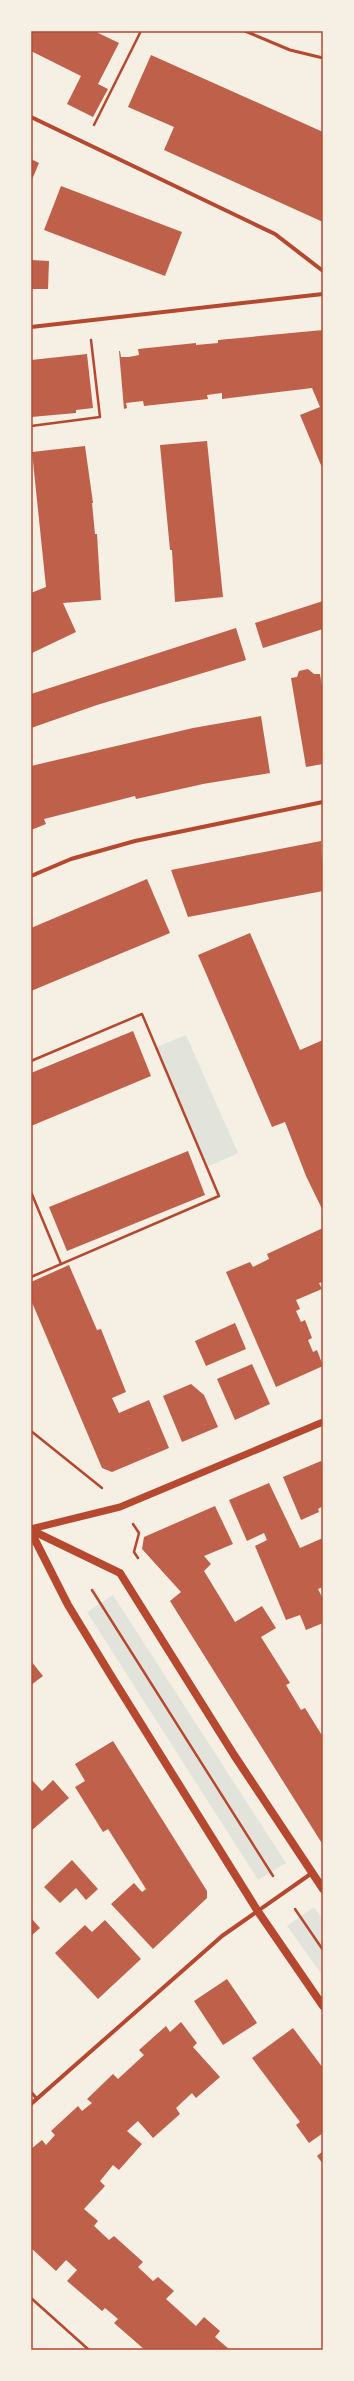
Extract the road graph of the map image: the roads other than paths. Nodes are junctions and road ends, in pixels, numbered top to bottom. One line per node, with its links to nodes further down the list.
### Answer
1 (245, 31): 2 (lane)
2 (323, 58)
3 (31, 117): 4 (street)
4 (323, 271)
5 (323, 294): 6 (street)
6 (31, 327)
7 (323, 802): 8 (street)
8 (31, 876)
9 (323, 1422): 10 (street)
10 (31, 1530): 11 (main road); 13 (main road)
11 (312, 1873): 12 (main road); 13 (street)
12 (323, 1889)
13 (257, 1910): 14 (main road); 16 (street)
14 (323, 2006)
15 (31, 2092): 16 (lane)
16 (37, 2099): 17 (street)
17 (31, 2104)

